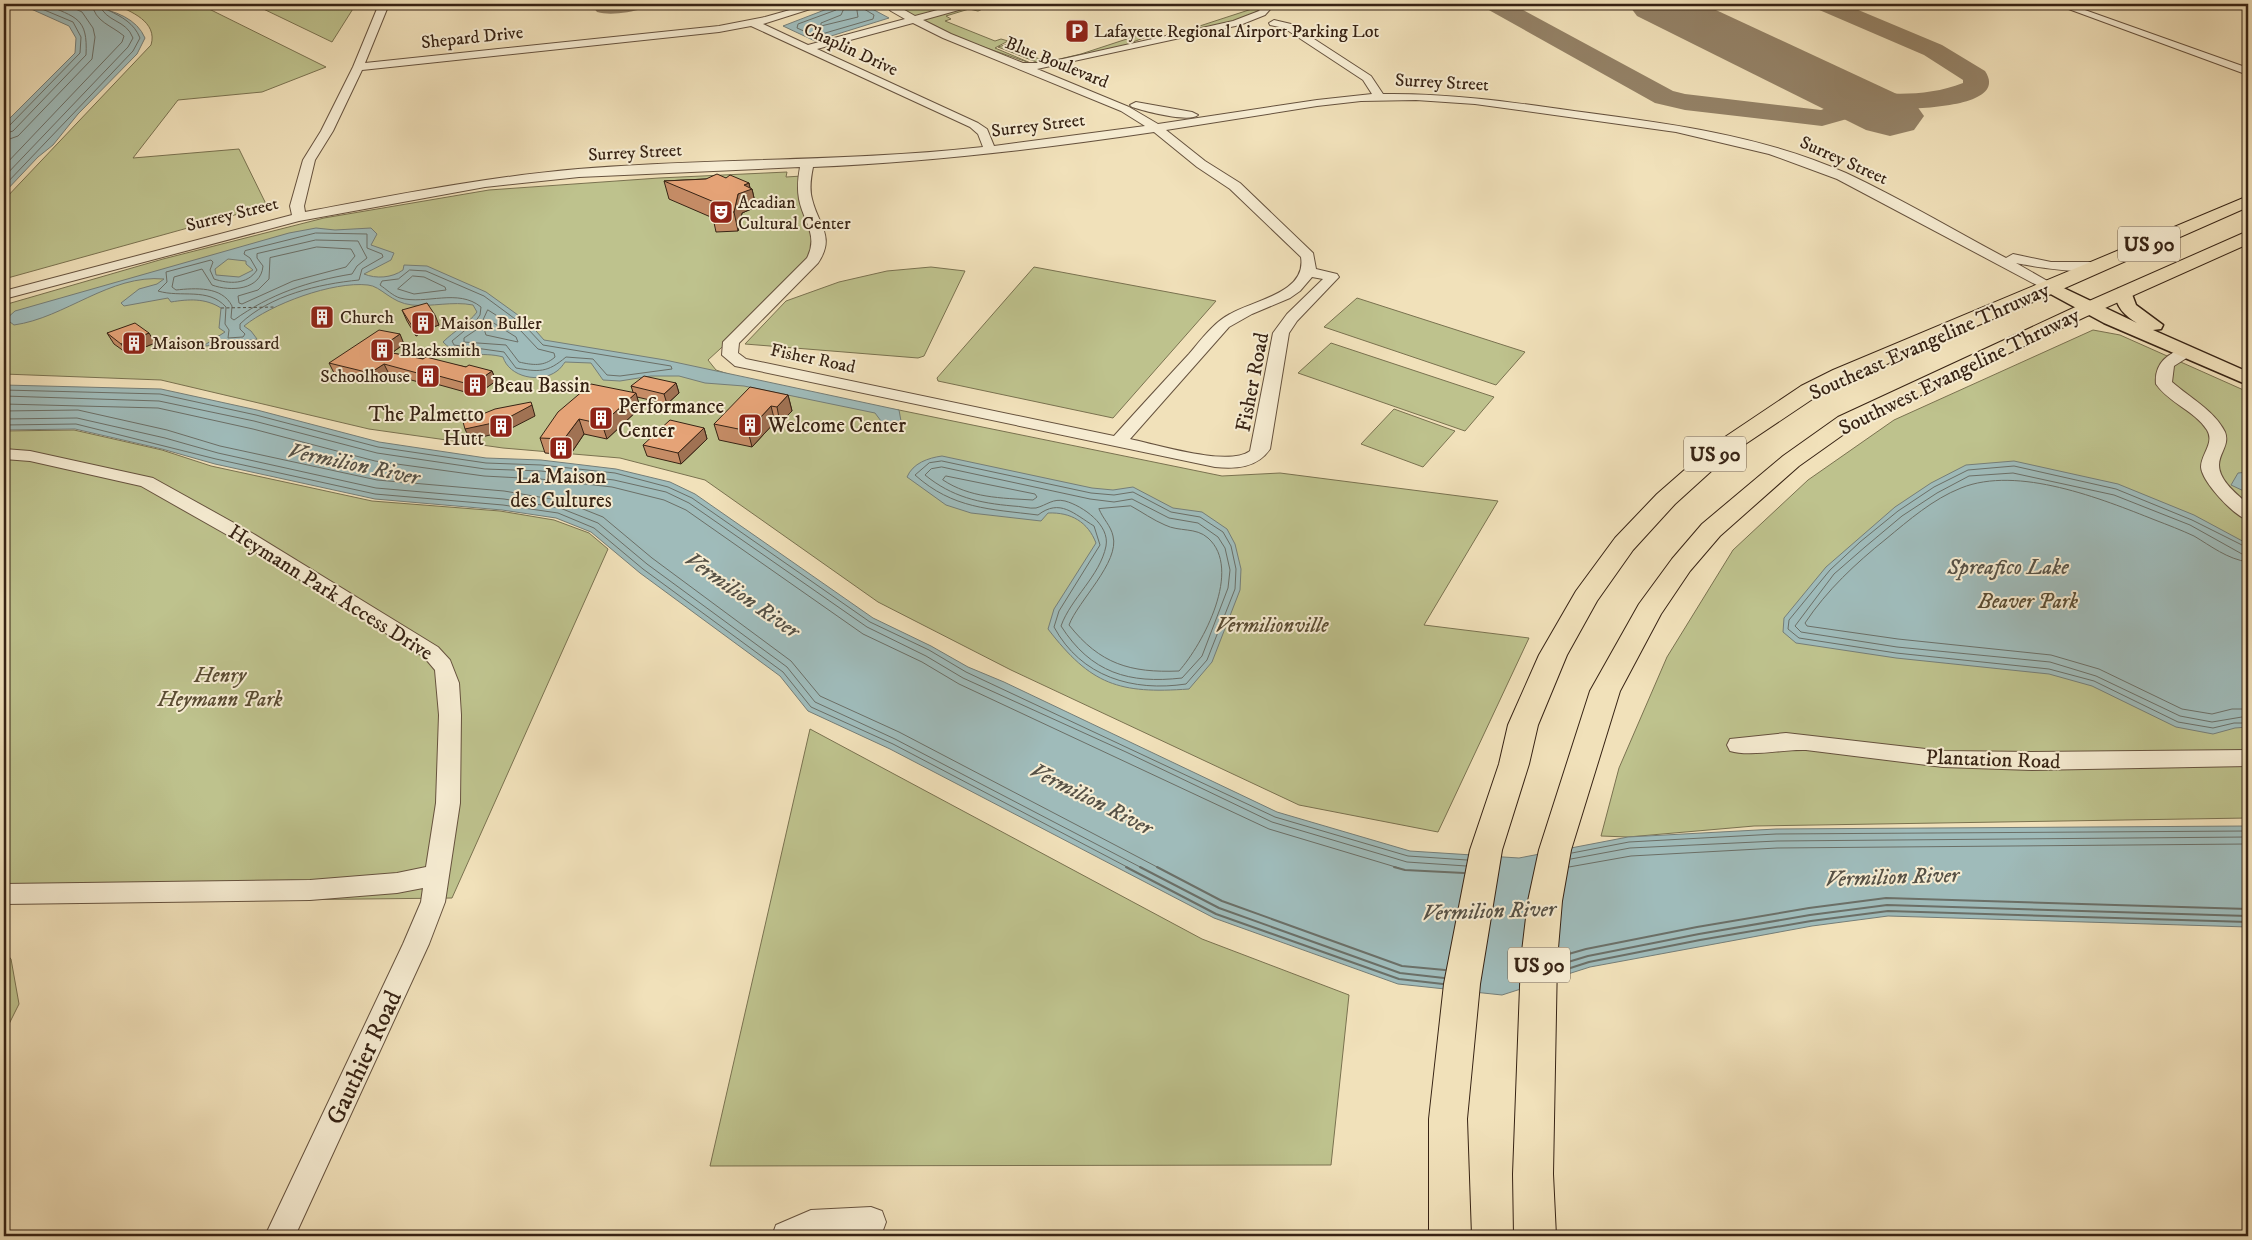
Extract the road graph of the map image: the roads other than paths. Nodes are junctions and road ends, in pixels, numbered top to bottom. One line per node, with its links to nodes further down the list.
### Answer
1 (384, 4): 12 (street)
2 (821, 4): 8 (street)
3 (889, 4): 7 (street, Blue Boulevard)
4 (970, 4): 7 (street)
5 (1270, 4): 13 (street)
6 (2060, 4): 14 (street)
7 (912, 19): 10 (street); 11 (street, Blue Boulevard)
8 (753, 23): 10 (street, Chaplin Drive); 12 (street, Shepard Drive)
9 (1274, 23): 15 (street)
10 (808, 48): 19 (street, Chaplin Drive)
11 (1017, 65): 13 (street); 18 (street, Blue Boulevard)
12 (358, 66): 22 (street)
13 (1046, 66): 16 (street, Blue Boulevard)
14 (2248, 72)
15 (1379, 98): 17 (street, Surrey Street); 24 (street, Surrey Street)
16 (1136, 105): 17 (street, Blue Boulevard); 18 (street, Blue Boulevard)
17 (1227, 117): 18 (street, Surrey Street)
18 (1157, 128): 19 (street, Surrey Street); 26 (street)
19 (990, 150): 20 (street, Surrey Street)
20 (807, 163): 22 (street, Surrey Street); 34 (street, Fisher Road)
21 (2248, 201): 25 (highway, Southeast Evangeline Thruway / US 90)
22 (299, 217): 29 (street, Surrey Street)
23 (2248, 237): 28 (highway, US 90)
24 (1977, 248): 25 (street); 27 (street, Surrey Street)
25 (2100, 266): 27 (highway, Southeast Evangeline Thruway / US 90)
26 (1309, 272): 34 (street, Fisher Road); 34 (street, Fisher Road)
27 (2051, 287): 30 (main road); 44 (highway, Southeast Evangeline Thruway / US 90)
28 (2124, 293): 30 (highway, US 90); 32 (main road)
29 (4, 295)
30 (2089, 308): 31 (main road); 45 (highway, Southwest Evangeline Thruway / US 90)
31 (2188, 352): 33 (main road); 36 (street)
32 (2248, 366)
33 (2248, 379)
34 (1119, 441)
35 (4, 454): 39 (street, Heymann Park Access Drive)
36 (2248, 514)
37 (1738, 745): 38 (street, Plantation Road)
38 (2248, 758)
39 (437, 875): 40 (street); 42 (street, Gauthier Road)
40 (4, 894)
41 (871, 1222): 43 (street)
42 (280, 1236)
43 (787, 1236)
44 (1450, 1236)
45 (1535, 1236)

